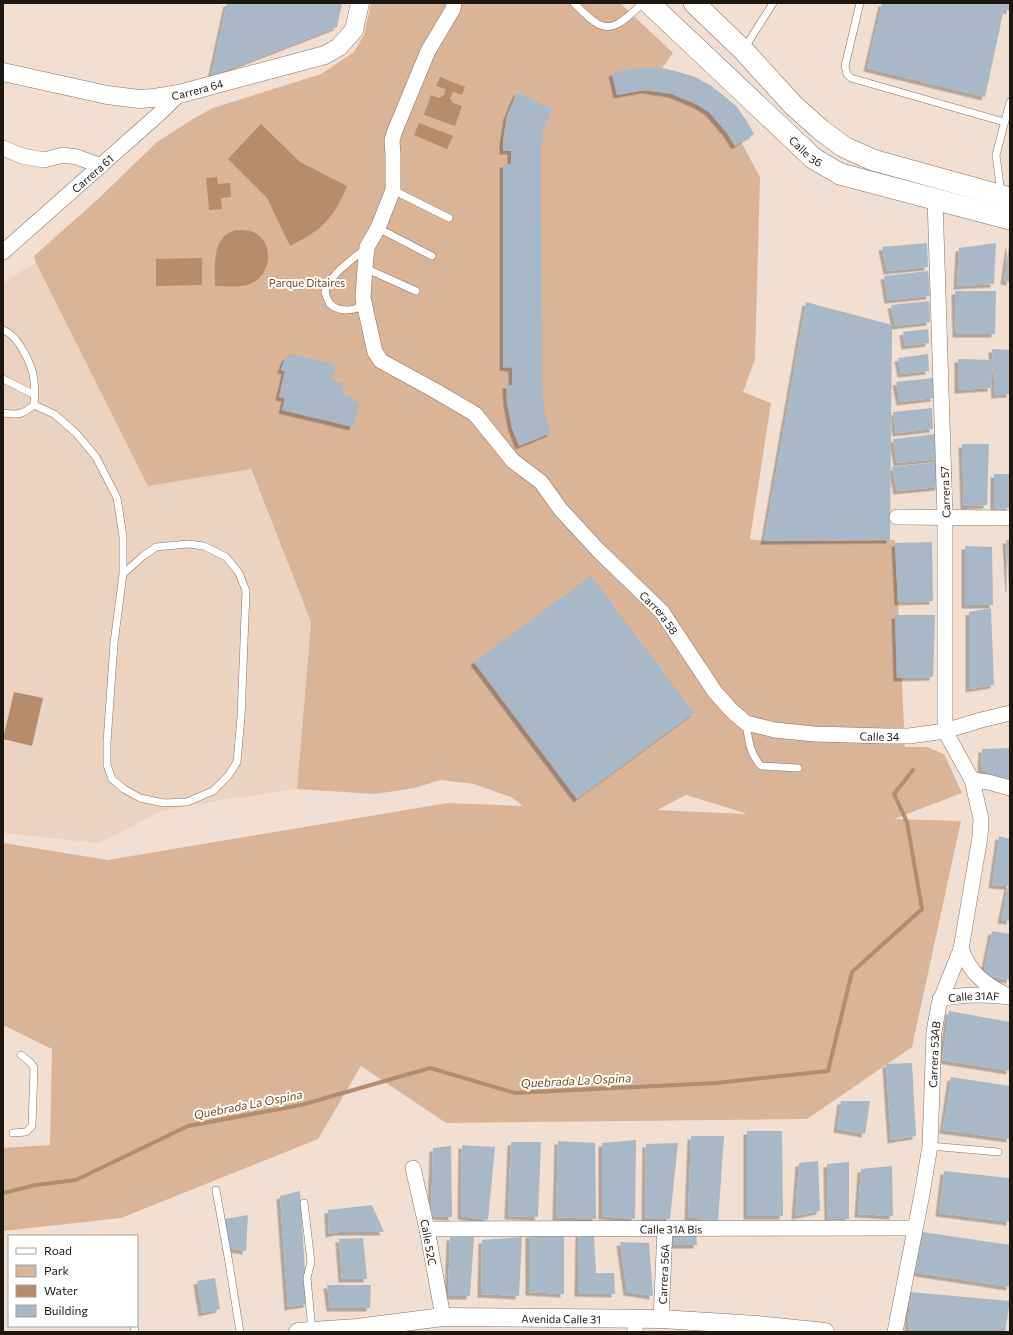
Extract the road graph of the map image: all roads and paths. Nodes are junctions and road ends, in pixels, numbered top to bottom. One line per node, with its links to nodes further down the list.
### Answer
1 (360, 3): 11 (street, Carrera 64)
2 (454, 3): 16 (street)
3 (574, 3): 4 (lane)
4 (643, 3)
5 (648, 3): 18 (main road, Calle 36)
6 (694, 3): 9 (main road)
7 (773, 3): 9 (lane)
8 (860, 3): 13 (lane)
9 (743, 50): 17 (main road)
10 (3, 72): 11 (street, Carrera 64)
11 (179, 94): 15 (street, Carrera 61)
12 (1010, 102): 13 (lane)
13 (1004, 122): 17 (lane)
14 (3, 148): 15 (street)
15 (101, 166): 23 (street, Carrera 61)
16 (393, 190): 19 (lane); 21 (street)
17 (1006, 197)
18 (935, 198): 20 (main road, Calle 36); 34 (street, Carrera 57)
19 (449, 218)
20 (1010, 219)
21 (378, 228): 22 (street); 24 (lane)
22 (367, 247): 25 (street, Carrera 58); 27 (lane)
23 (3, 252)
24 (432, 256)
25 (365, 268): 26 (lane); 27 (street, Carrera 58)
26 (416, 291)
27 (363, 298): 38 (street, Carrera 58)
28 (3, 330): 30 (lane)
29 (3, 379): 30 (lane)
30 (35, 395): 31 (lane)
31 (34, 405): 32 (lane); 36 (lane)
32 (3, 413)
33 (897, 517): 34 (street)
34 (946, 517): 35 (street); 39 (street, Carrera 57)
35 (1010, 518)
36 (123, 574): 36 (lane)
37 (1010, 713): 39 (street, Calle 34)
38 (746, 723): 39 (street, Calle 34); 40 (lane)
39 (945, 731): 41 (street, Carrera 57)
40 (798, 768)
41 (972, 780): 42 (street); 44 (street, Carrera 53AB)
42 (991, 782): 43 (street); 44 (street)
43 (1010, 788)
44 (979, 807): 45 (street, Carrera 53AB)
45 (961, 949): 46 (street, Calle 31AF); 47 (street, Carrera 53AB)
46 (1009, 997): 47 (street, Calle 31AF)
47 (940, 999): 50 (street, Carrera 53AB)
48 (21, 1055): 49 (lane)
49 (13, 1133)
50 (930, 1146): 51 (lane); 55 (street, Carrera 53AB)
51 (998, 1152)
52 (413, 1168): 56 (street, Calle 52C)
53 (216, 1190): 62 (lane)
54 (304, 1203): 61 (lane)
55 (915, 1228): 57 (street, Calle 31A Bis); 64 (street, Carrera 53AB)
56 (427, 1229): 57 (street, Calle 31A Bis); 58 (street, Calle 52C)
57 (665, 1229): 59 (street, Carrera 56A)
58 (443, 1317): 60 (street, Avenida Calle 31); 61 (street, Avenida Calle 31)
59 (661, 1319): 60 (street, Avenida Calle 31); 63 (street, Avenida Calle 31)
60 (635, 1325)
61 (313, 1331)
62 (240, 1332)
63 (825, 1332)
64 (895, 1332)

